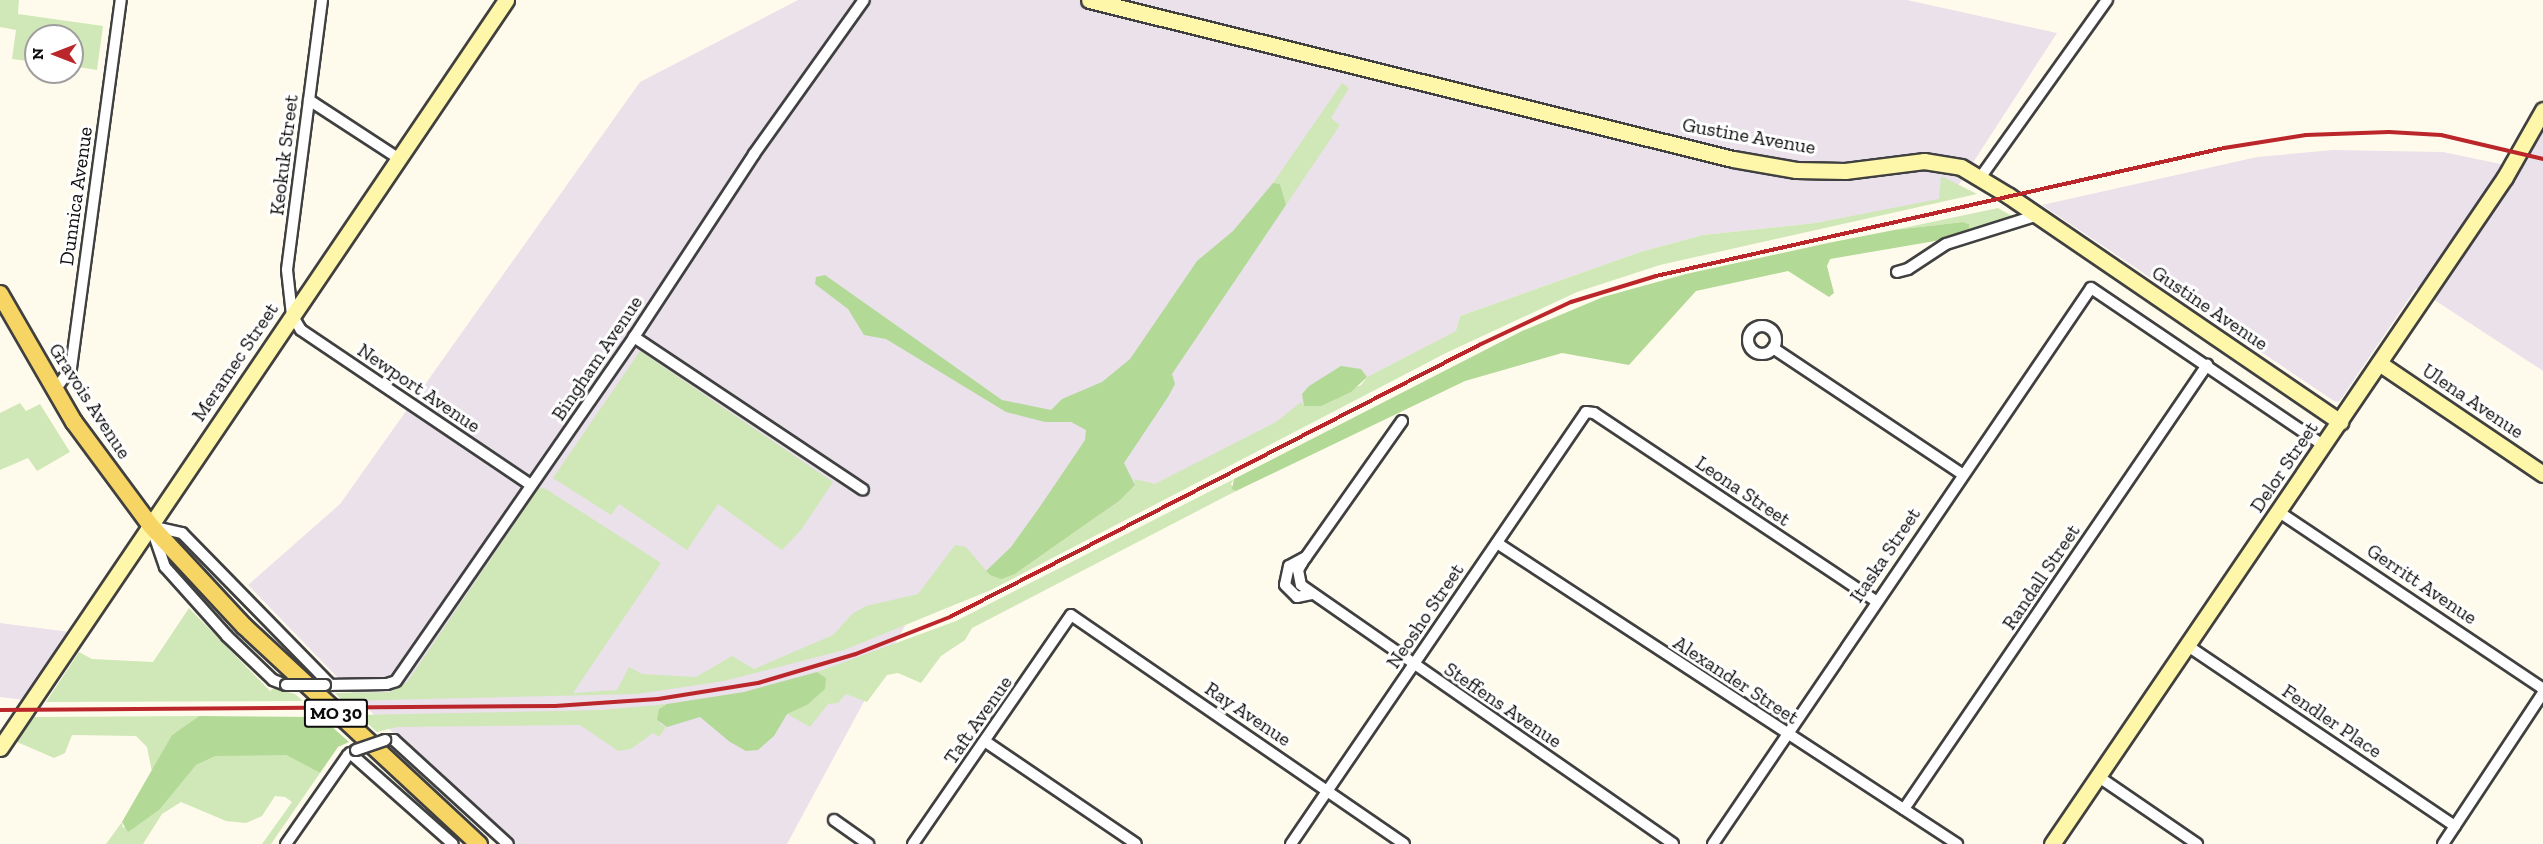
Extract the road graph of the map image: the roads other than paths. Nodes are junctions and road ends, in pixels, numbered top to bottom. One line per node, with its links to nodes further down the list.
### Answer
1 (121, 0): 19 (street, Dunnica Avenue)
2 (322, 0): 7 (street, Keokuk Street)
3 (506, 0): 9 (street, Meramec Street)
4 (864, 0): 15 (street, Bingham Avenue)
5 (1089, 0): 10 (street, Gustine Avenue)
6 (2107, 0): 10 (street)
7 (309, 100): 9 (street); 14 (street, Keokuk Street)
8 (2543, 110): 17 (street, Delor Street)
9 (398, 158): 14 (street, Meramec Street)
10 (1980, 178): 11 (street, Gustine Avenue)
11 (2038, 215): 12 (street); 22 (street, Gustine Avenue)
12 (1897, 272)
13 (0, 294): 19 (main road, Gravois Avenue / MO 30)
14 (292, 315): 26 (street, Newport Avenue); 29 (street, Meramec Street)
15 (634, 337): 26 (street, Bingham Avenue); 27 (street)
16 (1773, 348): 24 (street)
17 (2379, 363): 22 (street, Delor Street); 25 (street, Ulena Avenue)
18 (2207, 365): 23 (street); 24 (street, Itaska Street); 43 (street, Randall Street)
19 (55, 390): 29 (main road, Gravois Avenue / MO 30)
20 (1590, 412): 30 (street, Neosho Street); 31 (street, Leona Street)
21 (1402, 421): 34 (street, Steffens Avenue)
22 (2340, 422): 23 (street, Delor Street)
23 (2324, 446): 28 (street, Delor Street)
24 (1962, 474): 31 (street, Itaska Street)
25 (2543, 474)
26 (531, 486): 35 (street, Bingham Avenue)
27 (863, 490)
28 (2279, 512): 33 (street, Delor Street); 36 (street, Gerritt Avenue)
29 (151, 526): 35 (street); 35 (street, Gravois Avenue, bridge); 39 (street, Meramec Street); 48 (main road, Gravois Avenue / MO 30)
30 (1497, 543): 34 (street, Neosho Street); 37 (street, Alexander Street)
31 (1875, 601): 37 (street, Itaska Street)
32 (1071, 615): 38 (street, Taft Avenue); 42 (street, Ray Avenue)
33 (2188, 646): 41 (street, Delor Street); 45 (street, Fendler Place)
34 (1413, 666): 42 (street, Neosho Street); 55 (street, Steffens Avenue)
35 (328, 685)
36 (2543, 691): 45 (street)
37 (1787, 735): 43 (street, Alexander Street); 56 (street, Itaska Street)
38 (986, 742): 51 (street, Taft Avenue); 52 (street)
39 (0, 748)
40 (353, 751): 46 (street); 47 (street); 49 (street, bridge)
41 (2099, 777): 58 (street, Delor Street); 59 (street)
42 (1326, 790): 53 (street, Neosho Street); 54 (street, Ray Avenue)
43 (1904, 809): 57 (street, Alexander Street)
44 (834, 820): 50 (street)
45 (2455, 826): 60 (street)
46 (286, 844)
47 (453, 844)
48 (478, 844)
49 (508, 844)
50 (868, 844)
51 (913, 844)
52 (1136, 844)
53 (1291, 844)
54 (1404, 844)
55 (1673, 844)
56 (1713, 844)
57 (1957, 844)
58 (2052, 844)
59 (2198, 844)
60 (2443, 844)

